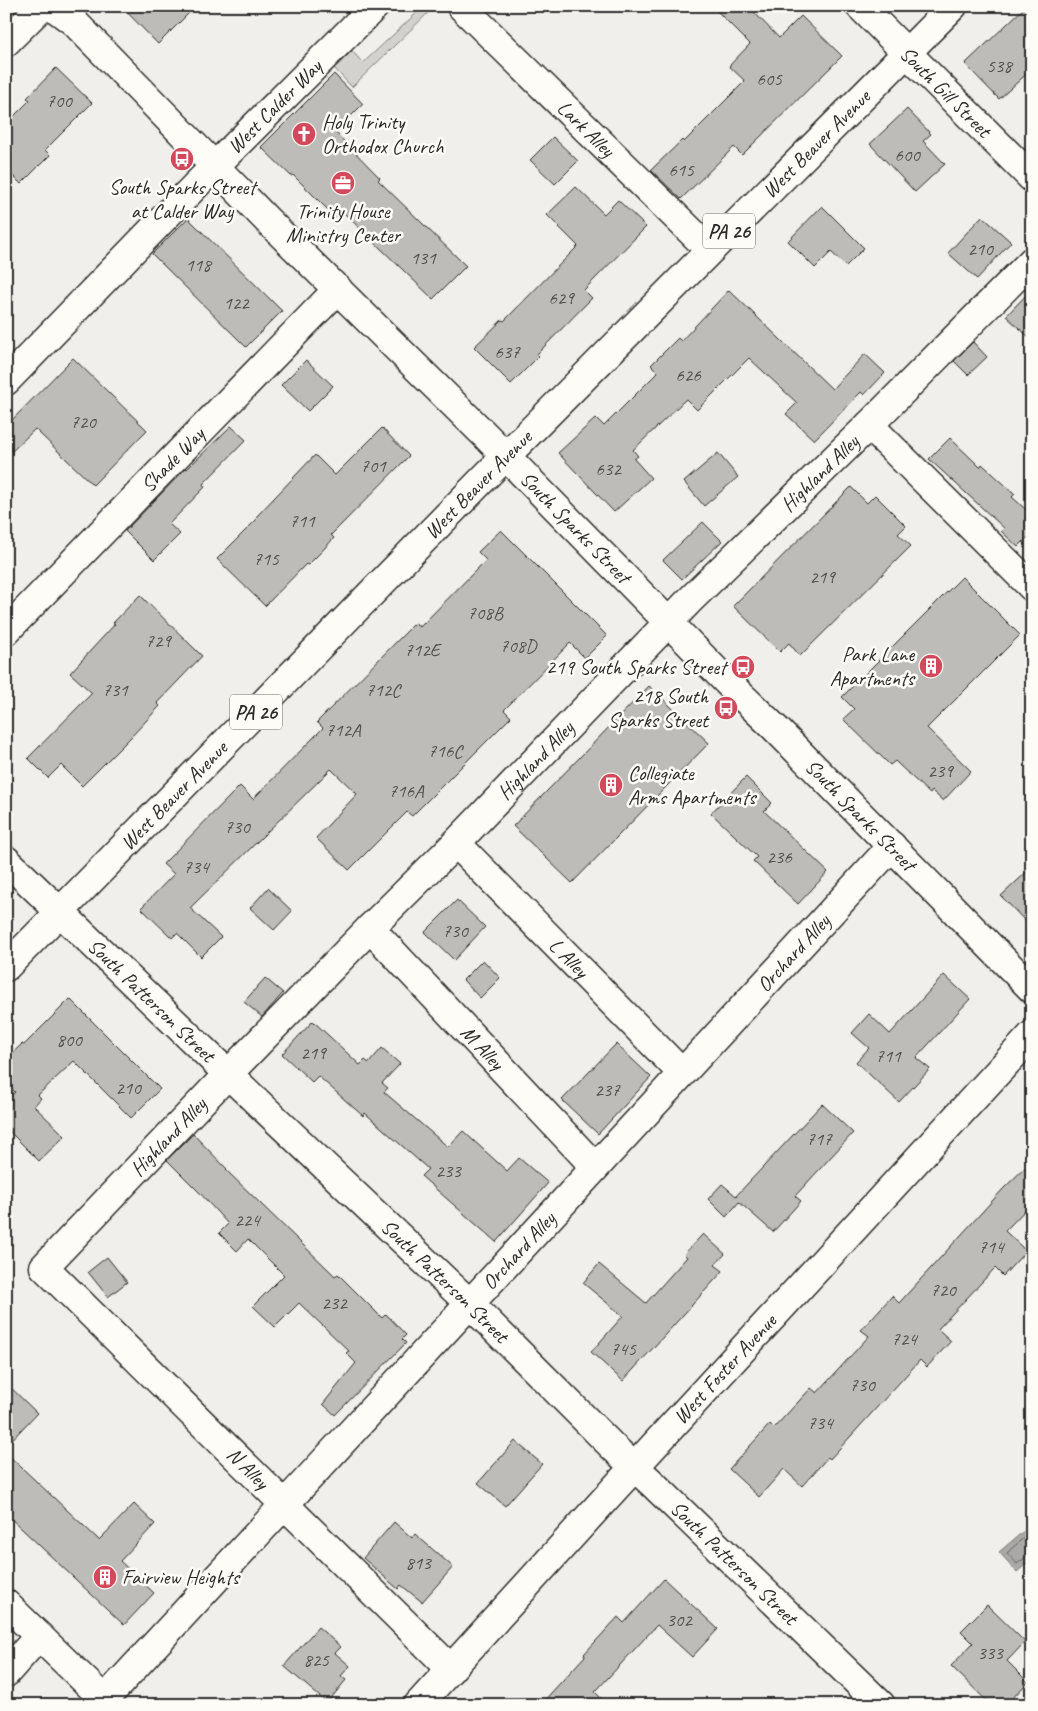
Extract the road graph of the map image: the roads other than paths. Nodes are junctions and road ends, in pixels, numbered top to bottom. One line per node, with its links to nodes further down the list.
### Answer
1 (42, 6): 7 (street)
2 (52, 6): 9 (street, South Sparks Street)
3 (375, 6): 9 (street, West Calder Way)
4 (461, 6): 11 (street, Lark Alley)
5 (860, 6): 8 (street, South Gill Street)
6 (953, 6): 8 (street, West Beaver Avenue / PA 26)
7 (6, 42)
8 (906, 53): 10 (street, South Gill Street); 11 (street, West Beaver Avenue / PA 26)
9 (215, 166): 13 (street, South Sparks Street); 14 (street, West Calder Way)
10 (1032, 178)
11 (710, 250): 16 (street, West Beaver Avenue / PA 26)
12 (1032, 261): 15 (street, Highland Alley)
13 (338, 289): 16 (street, South Sparks Street); 19 (street, Shade Way)
14 (6, 380)
15 (869, 425): 17 (street); 18 (street, Highland Alley)
16 (506, 456): 18 (street, South Sparks Street); 23 (street, West Beaver Avenue / PA 26)
17 (1032, 587)
18 (670, 622): 20 (street, Highland Alley); 21 (street, South Sparks Street)
19 (6, 631)
20 (456, 843): 24 (street, Highland Alley); 28 (street, L Alley)
21 (892, 846): 26 (street, South Sparks Street); 28 (street, Orchard Alley)
22 (6, 860): 23 (street, South Patterson Street)
23 (60, 913): 25 (street, West Beaver Avenue / PA 26); 29 (street, South Patterson Street)
24 (370, 928): 29 (street, Highland Alley); 30 (street, M Alley)
25 (6, 967)
26 (1032, 989)
27 (1032, 1035): 33 (street, West Foster Avenue)
28 (682, 1073): 30 (street, Orchard Alley)
29 (228, 1074): 31 (street, Highland Alley); 32 (street, South Patterson Street)
30 (595, 1167): 32 (street, Orchard Alley)
31 (44, 1267): 34 (street, N Alley)
32 (470, 1304): 33 (street, South Patterson Street); 34 (street, Orchard Alley)
33 (635, 1467): 37 (street, West Foster Avenue); 41 (street, South Patterson Street)
34 (284, 1504): 37 (street, N Alley); 39 (street, Orchard Alley)
35 (6, 1604): 36 (street)
36 (39, 1636): 38 (street); 39 (street)
37 (451, 1669): 40 (street, West Foster Avenue)
38 (6, 1673)
39 (107, 1702)
40 (418, 1705)
41 (881, 1705)

